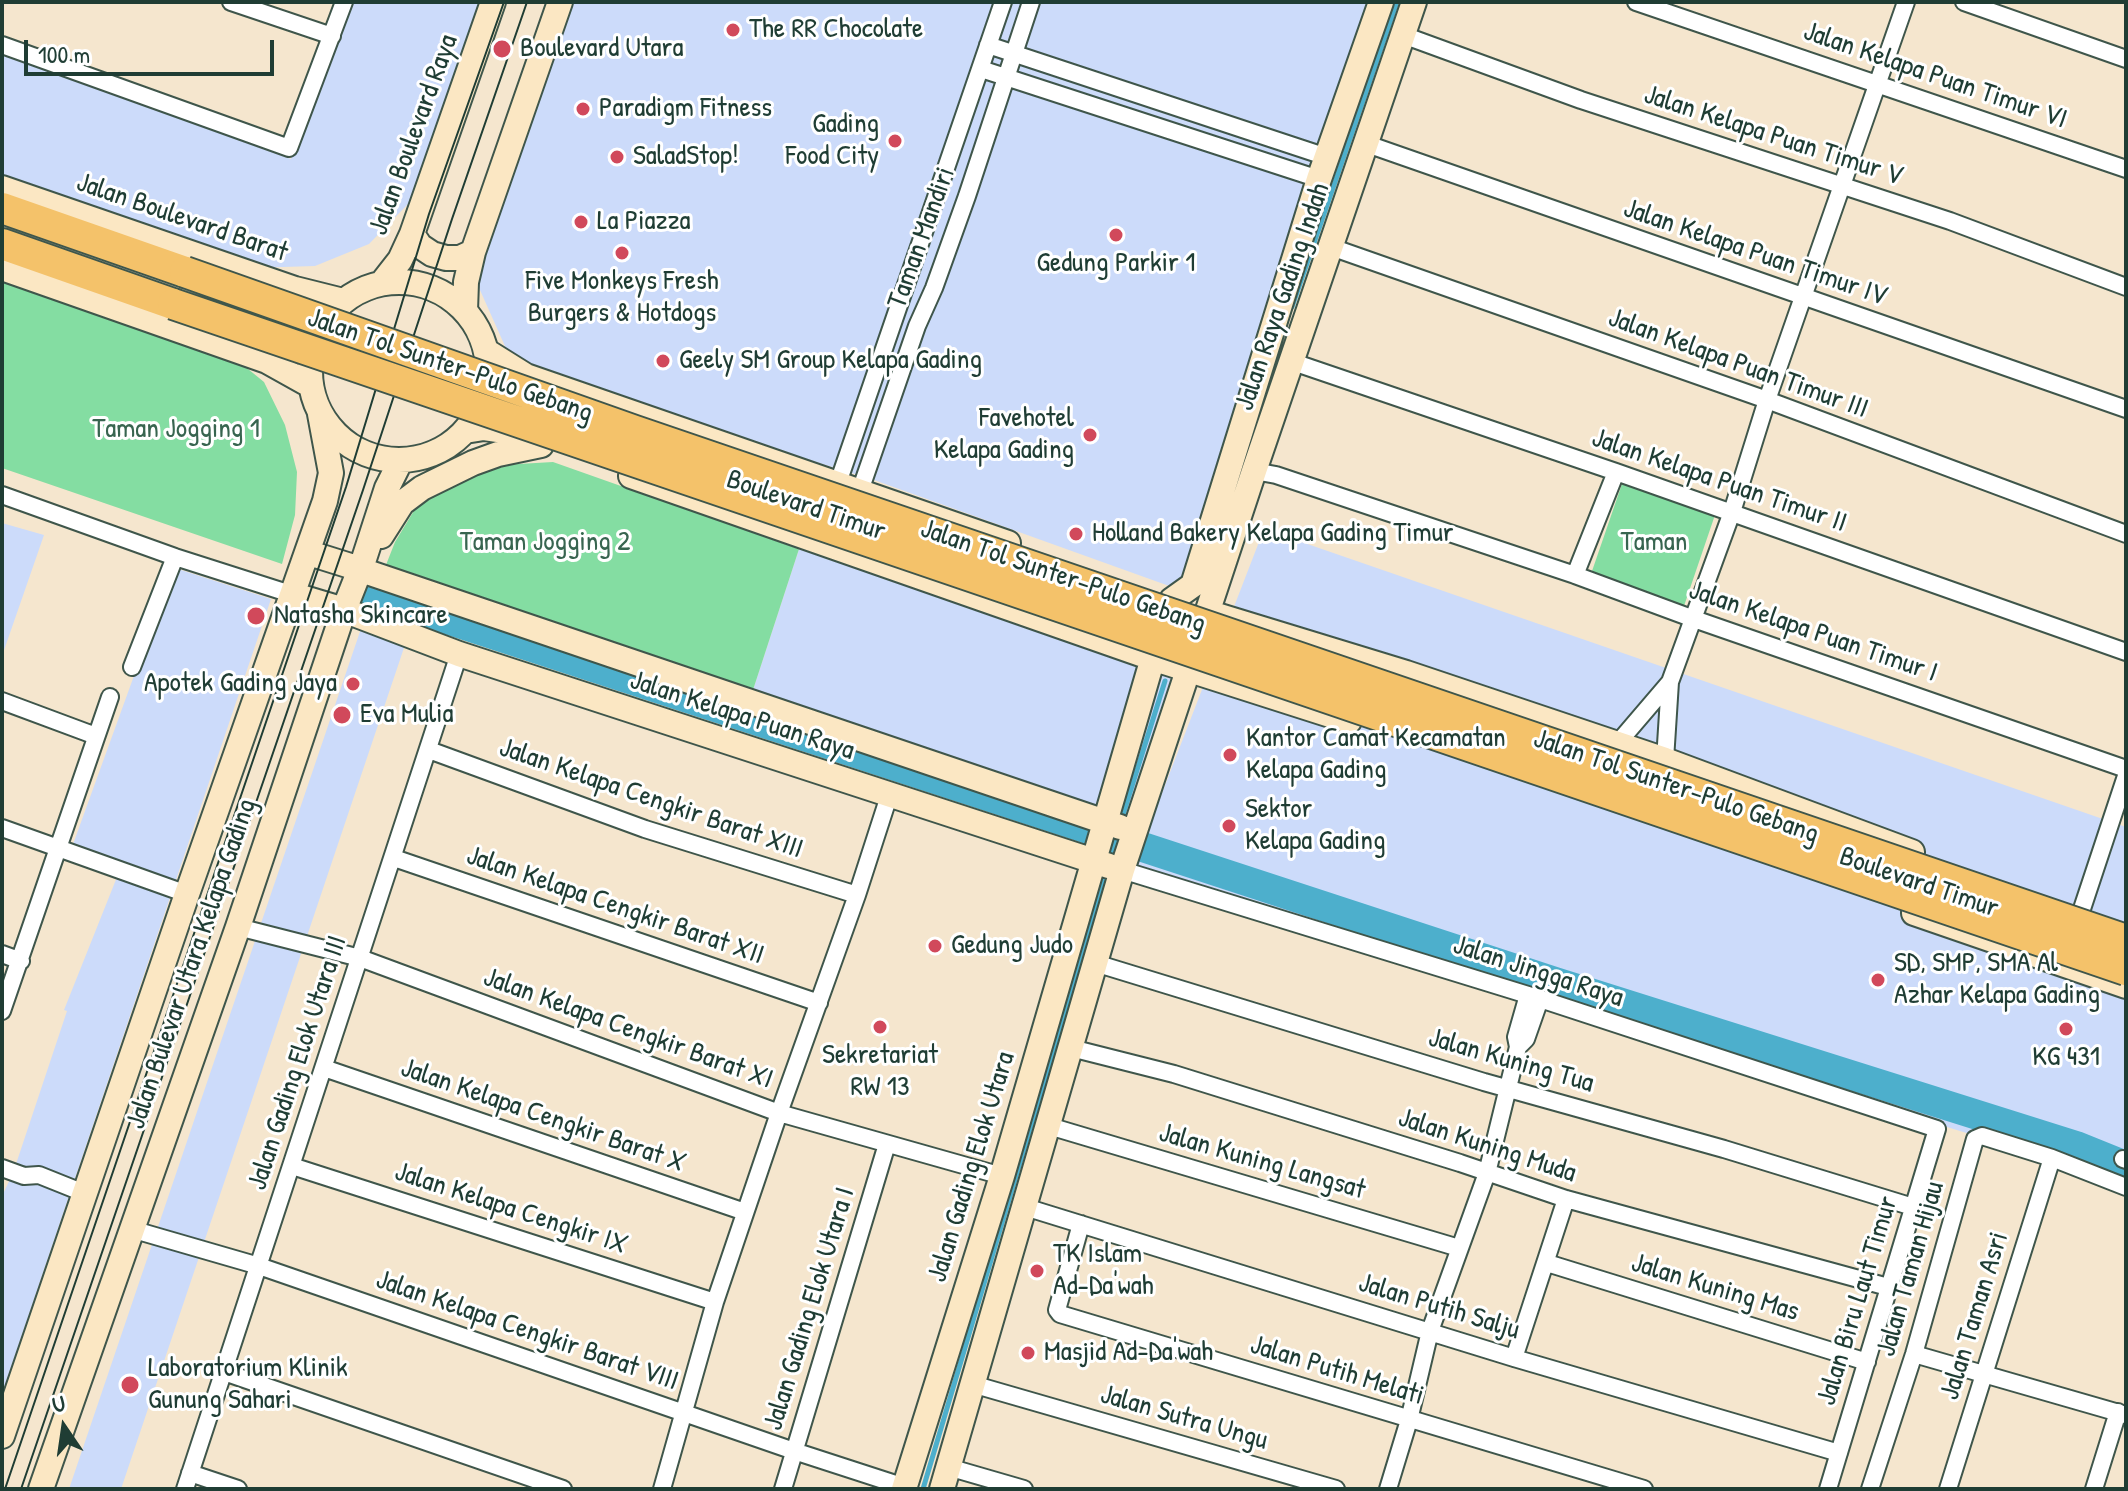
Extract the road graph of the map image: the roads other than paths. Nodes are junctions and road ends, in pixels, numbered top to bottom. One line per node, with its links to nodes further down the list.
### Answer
1 (231, 2): 13 (street)
2 (344, 2): 13 (street)
3 (493, 2): 29 (main road, Jalan Boulevard Raya)
4 (560, 2): 32 (main road)
5 (1003, 2): 15 (street, Taman Mandiri)
6 (1031, 2): 16 (street, Taman Mandiri)
7 (1381, 2): 24 (main road, Jalan Raya Gading Indah)
8 (1414, 2): 12 (main road, Jalan Raya Gading Indah)
9 (1636, 2): 20 (street, Jalan Kelapa Puan Timur VI)
10 (1906, 2): 20 (street)
11 (1964, 2): 17 (street)
12 (1403, 35): 23 (main road, Jalan Raya Gading Indah); 26 (street, Jalan Kelapa Puan Timur V)
13 (332, 36): 14 (street)
14 (2, 45)
15 (988, 45): 16 (street); 18 (street, Taman Mandiri)
16 (1013, 54): 19 (street, Taman Mandiri); 21 (street)
17 (2126, 59)
18 (981, 69): 19 (street); 54 (street, Taman Mandiri)
19 (1006, 75): 22 (street); 54 (street, Taman Mandiri)
20 (1878, 83): 25 (street, Jalan Kelapa Puan Timur VI); 26 (street)
21 (1130, 92): 22 (street); 24 (street)
22 (1122, 115): 24 (street)
23 (1367, 144): 31 (main road, Jalan Raya Gading Indah); 37 (street, Jalan Kelapa Puan Timur IV)
24 (1323, 168): 63 (main road, Jalan Raya Gading Indah)
25 (2126, 169)
26 (1842, 186): 35 (street, Jalan Kelapa Puan Timur V); 37 (street)
27 (2, 188): 36 (main road, Jalan Boulevard Barat)
28 (2, 208): 91 (highway, Jalan Tol Sunter–Pulo Gebang, bridge)
29 (412, 234): 32 (main road); 34 (main road, Jalan Boulevard Raya)
30 (2, 244): 97 (highway, Jalan Tol Sunter–Pulo Gebang, bridge)
31 (1331, 247): 42 (main road, Jalan Raya Gading Indah); 45 (street, Jalan Kelapa Puan Timur III)
32 (473, 252): 39 (main road)
33 (2, 268): 41 (main road)
34 (382, 283): 38 (main road); 39 (main road)
35 (2126, 287)
36 (295, 289): 38 (main road, Jalan Boulevard Barat); 41 (main road)
37 (1802, 298): 45 (street); 46 (street, Jalan Kelapa Puan Timur IV)
38 (343, 301): 44 (main road)
39 (465, 311): 40 (main road)
40 (486, 351): 43 (main road, Boulevard Timur); 48 (main road)
41 (267, 361): 44 (main road)
42 (1293, 362): 52 (main road, Jalan Raya Gading Indah); 53 (street, Jalan Kelapa Puan Timur II)
43 (526, 376): 49 (main road); 54 (main road, Boulevard Timur)
44 (310, 385): 47 (main road)
45 (1767, 400): 56 (street); 57 (street, Jalan Kelapa Puan Timur III)
46 (2126, 409)
47 (320, 414): 51 (main road); 58 (main road, Jalan Bulevar Utara Kelapa Gading)
48 (465, 431): 49 (main road, Boulevard Timur); 51 (main road)
49 (505, 431): 50 (main road, Boulevard Timur)
50 (543, 445): 60 (main road); 69 (main road, Boulevard Timur)
51 (401, 460): 60 (main road)
52 (1254, 471): 61 (street, Jalan Kelapa Puan Timur I); 64 (main road, Jalan Raya Gading Indah)
53 (1616, 472): 56 (street, Jalan Kelapa Puan Timur II); 61 (street)
54 (849, 487): 63 (main road, Boulevard Timur)
55 (2, 495): 59 (street)
56 (1732, 512): 66 (street); 67 (street, Jalan Kelapa Puan Timur II)
57 (2126, 534)
58 (308, 555): 60 (main road, Jalan Kelapa Puan Raya); 62 (main road, Jalan Bulevar Utara Kelapa Gading)
59 (175, 557): 62 (street); 70 (street)
60 (361, 572): 65 (main road, Jalan Bulevar Utara Kelapa Gading); 83 (main road, Jalan Kelapa Puan Raya)
61 (1575, 575): 66 (street, Jalan Kelapa Puan Timur I)
62 (294, 594): 65 (main road, Jalan Kelapa Puan Raya); 86 (main road, Jalan Bulevar Utara Kelapa Gading)
63 (1172, 600): 64 (main road, Boulevard Timur); 69 (main road, Jalan Gading Elok Utara)
64 (1209, 613): 71 (main road, Jalan Raya Gading Indah); 76 (main road, Boulevard Timur)
65 (343, 614): 68 (main road, Jalan Kelapa Puan Raya); 89 (main road, Jalan Bulevar Utara Kelapa Gading)
66 (1694, 619): 72 (street); 79 (street, Jalan Kelapa Puan Timur I)
67 (2126, 652)
68 (459, 654): 77 (street, Jalan Gading Elok Utara III); 81 (main road, Jalan Kelapa Puan Raya)
69 (1152, 658): 71 (main road, Boulevard Timur); 83 (main road, Jalan Gading Elok Utara)
70 (132, 667)
71 (1188, 669): 83 (main road, Jalan Gading Elok Utara); 96 (main road, Boulevard Timur)
72 (1670, 682): 76 (street); 78 (street)
73 (110, 697): 75 (street)
74 (2, 701): 75 (street)
75 (96, 736): 84 (street)
76 (1617, 744): 78 (main road, Boulevard Timur)
77 (429, 750): 85 (street, Jalan Gading Elok Utara III); 87 (street, Jalan Kelapa Cengkir Barat XIII)
78 (1665, 760): 88 (main road, Boulevard Timur)
79 (2126, 769)
80 (2126, 776): 88 (street)
81 (889, 796): 83 (main road, Jalan Kelapa Puan Raya); 87 (street)
82 (2, 828): 84 (street)
83 (1115, 846): 95 (main road); 99 (street, Jalan Jingga Raya); 113 (main road, Jalan Gading Elok Utara)
84 (58, 848): 86 (street); 94 (street)
85 (394, 858): 93 (street, Jalan Gading Elok Utara III); 100 (street, Jalan Kelapa Cengkir Barat XII)
86 (187, 894): 115 (main road, Jalan Bulevar Utara Kelapa Gading)
87 (857, 895): 100 (street)
88 (2081, 911): 90 (main road, Boulevard Timur); 96 (street)
89 (238, 927): 93 (street, Jalan Kelapa Cengkir Barat XI); 121 (main road, Jalan Bulevar Utara Kelapa Gading)
90 (2126, 927)
91 (2126, 940)
92 (2, 954): 94 (street)
93 (360, 958): 103 (street, Jalan Gading Elok Utara III); 105 (street, Jalan Kelapa Cengkir Barat XI)
94 (21, 961): 101 (street)
95 (1095, 963): 102 (main road); 104 (street, Jalan Kuning Tua)
96 (2064, 966): 98 (main road, Boulevard Timur)
97 (2126, 970)
98 (2126, 986)
99 (1534, 997): 104 (street); 107 (street, Jalan Jingga Raya)
100 (819, 1003): 105 (street)
101 (2, 1011)
102 (1071, 1048): 106 (main road); 112 (street, Jalan Kuning Muda)
103 (324, 1068): 110 (street, Jalan Gading Elok Utara III); 119 (street, Jalan Kelapa Cengkir Barat X)
104 (1509, 1088): 112 (street); 118 (street, Jalan Kuning Tua)
105 (779, 1113): 108 (street, Jalan Kelapa Cengkir Barat XI); 119 (street)
106 (1049, 1126): 117 (main road); 122 (street, Jalan Kuning Langsat)
107 (1937, 1129): 118 (street, Jalan Biru Laut Timur)
108 (887, 1144): 113 (street, Jalan Kelapa Cengkir Barat XI); 138 (street, Jalan Gading Elok Utara I)
109 (2052, 1158): 114 (street); 128 (street, Jalan Taman Hijau); 132 (street, Jalan Taman Asri)
110 (292, 1166): 124 (street, Jalan Gading Elok Utara III); 126 (street, Jalan Kelapa Cengkir IX)
111 (2, 1168): 115 (street)
112 (1487, 1173): 116 (street, Jalan Kuning Muda); 122 (street)
113 (1002, 1176): 142 (main road, Jalan Gading Elok Utara)
114 (2126, 1187)
115 (83, 1198): 137 (main road, Jalan Bulevar Utara Kelapa Gading)
116 (1566, 1199): 123 (street); 125 (street, Jalan Kuning Muda)
117 (1025, 1207): 120 (street, Jalan Putih Salju); 133 (main road)
118 (1913, 1207): 125 (street, Jalan Biru Laut Timur)
119 (745, 1212): 126 (street)
120 (1081, 1224): 127 (street, Jalan Putih Salju); 136 (street, Jalan Putih Melati)
121 (131, 1229): 124 (street, Jalan Kelapa Cengkir Barat VIII); 143 (main road, Jalan Bulevar Utara Kelapa Gading)
122 (1459, 1248): 127 (street)
123 (1547, 1263): 129 (street); 130 (street, Jalan Kuning Mas)
124 (259, 1266): 131 (street, Jalan Gading Elok Utara III); 134 (street, Jalan Kelapa Cengkir Barat VIII)
125 (1888, 1287): 130 (street, Jalan Biru Laut Timur)
126 (715, 1302): 134 (street)
127 (1430, 1331): 129 (street, Jalan Putih Salju); 136 (street)
128 (1914, 1354): 132 (street); 153 (street, Jalan Taman Hijau)
129 (1514, 1358): 139 (street, Jalan Putih Salju)
130 (1867, 1362): 139 (street, Jalan Biru Laut Timur)
131 (224, 1372): 141 (street, Jalan Gading Elok Utara III); 145 (street)
132 (1985, 1375): 135 (street); 154 (street, Jalan Taman Asri)
133 (972, 1384): 140 (main road); 149 (street, Jalan Sutra Ungu)
134 (684, 1412): 138 (street, Jalan Kelapa Cengkir Barat VIII); 146 (street)
135 (2122, 1413): 155 (street)
136 (1409, 1420): 150 (street); 151 (street, Jalan Putih Melati)
137 (2, 1436)
138 (794, 1451): 142 (street, Jalan Kelapa Cengkir Barat VIII); 147 (street, Jalan Gading Elok Utara I)
139 (1839, 1453): 152 (street, Jalan Biru Laut Timur)
140 (945, 1478): 148 (street)
141 (188, 1481): 144 (street)
142 (904, 1488)
143 (41, 1489)
144 (238, 1489)
145 (563, 1489)
146 (662, 1489)
147 (783, 1489)
148 (1024, 1489)
149 (1336, 1489)
150 (1388, 1489)
151 (1644, 1489)
152 (1828, 1489)
153 (1870, 1489)
154 (1948, 1489)
155 (2094, 1489)

